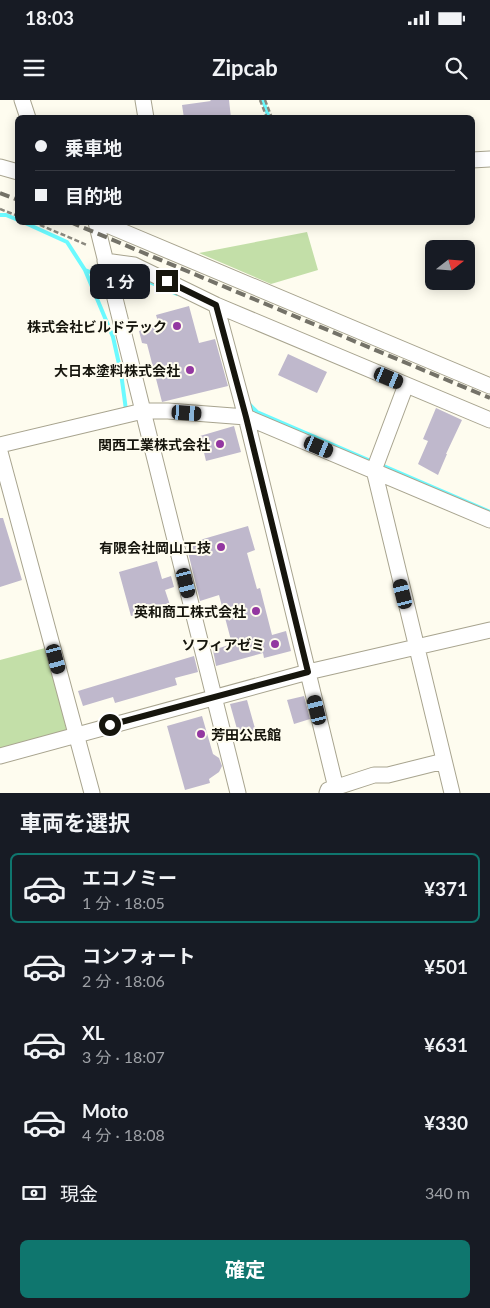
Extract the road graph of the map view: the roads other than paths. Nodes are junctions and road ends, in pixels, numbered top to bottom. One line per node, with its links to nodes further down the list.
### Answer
1 (22, 100): 3 (street)
2 (143, 100): 4 (street)
3 (27, 115)
4 (146, 115)
5 (490, 159): 6 (street)
6 (475, 160)
7 (0, 167): 8 (street)
8 (15, 171)
9 (97, 225): 11 (street)
10 (107, 225): 14 (street)
11 (107, 268): 12 (street); 15 (street)
12 (218, 309): 13 (street); 16 (street)
13 (406, 385): 17 (street); 19 (street)
14 (490, 386)
15 (143, 411): 16 (street); 18 (street); 24 (street)
16 (246, 417): 19 (street); 23 (street)
17 (490, 420)
18 (1, 443): 25 (street)
19 (376, 465): 20 (street); 22 (street)
20 (490, 520)
21 (490, 630): 22 (street)
22 (416, 647): 23 (street); 27 (street)
23 (308, 672): 24 (street); 28 (street)
24 (214, 698): 25 (street); 30 (street)
25 (76, 734): 26 (street); 29 (street)
26 (0, 756)
27 (444, 761): 28 (street); 31 (street)
28 (332, 790)
29 (92, 793)
30 (238, 793)
31 (452, 793)

